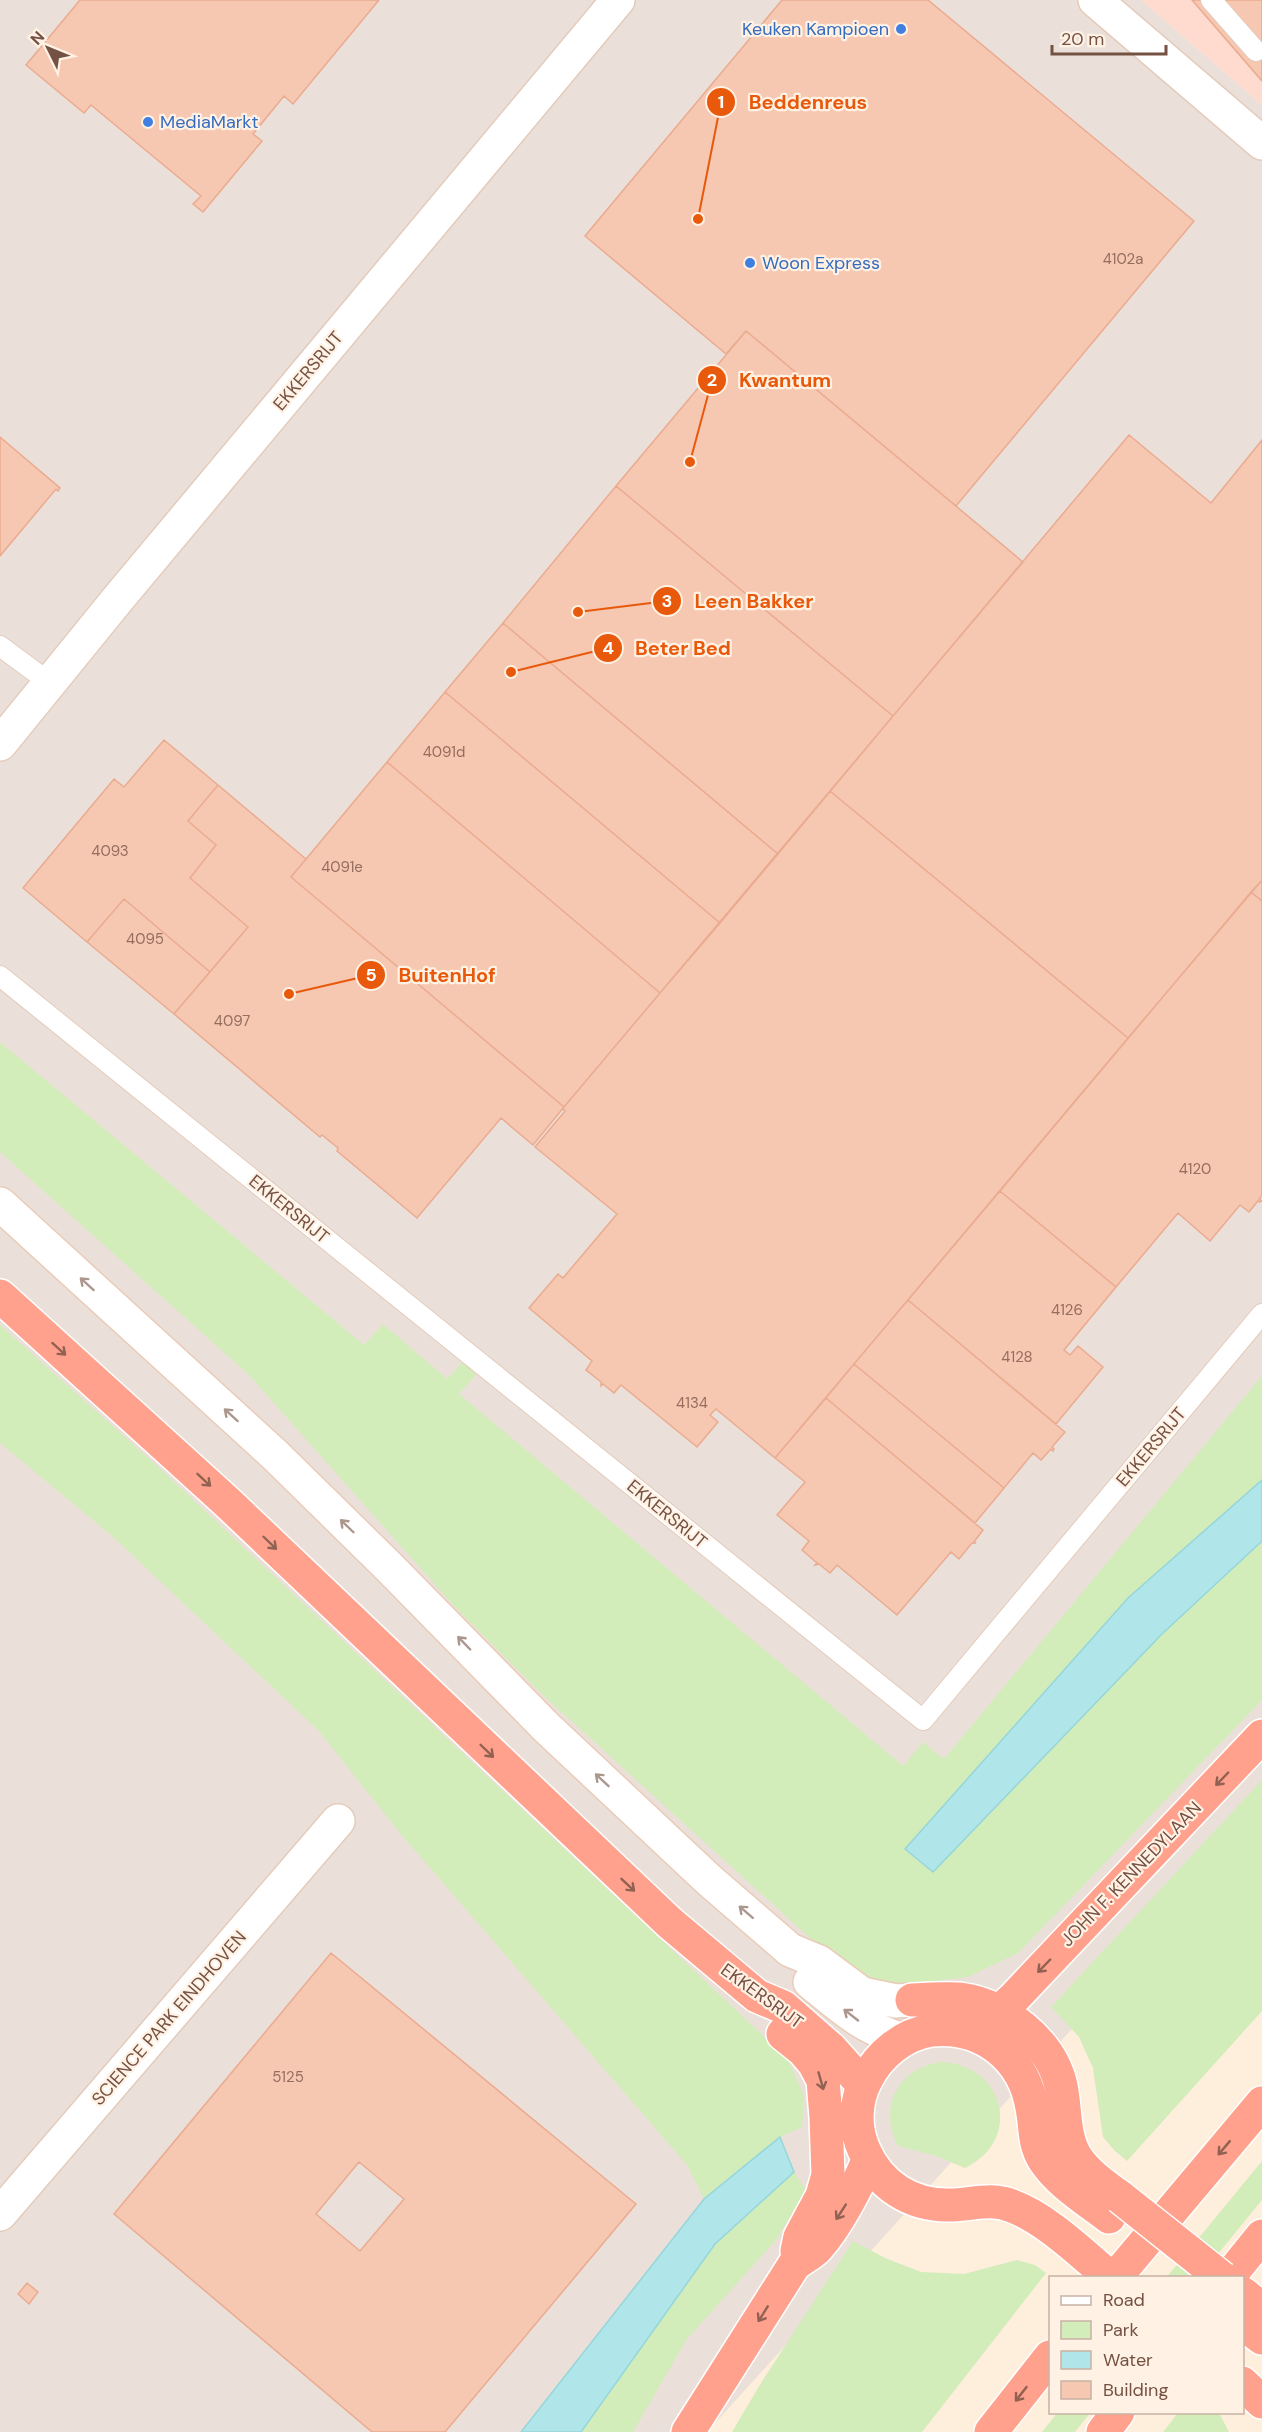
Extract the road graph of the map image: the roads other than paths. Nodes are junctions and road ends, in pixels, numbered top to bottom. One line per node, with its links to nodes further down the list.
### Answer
1 (618, 0): 7 (street, EKKERSRIJT)
2 (1095, 0): 5 (street)
3 (1211, 0): 4 (lane)
4 (1256, 51)
5 (1262, 143)
6 (0, 646): 7 (lane)
7 (50, 683): 8 (street, EKKERSRIJT)
8 (0, 744)
9 (0, 976): 12 (lane, EKKERSRIJT)
10 (0, 1204): 15 (street, one-way to 10)
11 (0, 1296): 16 (highway, EKKERSRIJT, one-way to 16)
12 (1262, 1314)
13 (1262, 1736): 18 (highway, JOHN F. KENNEDYLAAN, one-way to 18)
14 (338, 1821): 25 (street, SCIENCE PARK EINDHOVEN)
15 (790, 1950): 17 (street); 20 (street, one-way to 15)
16 (756, 1996): 21 (highway, EKKERSRIJT); 27 (highway, one-way to 27)
17 (912, 2000): 18 (highway)
18 (1000, 2011): 19 (highway, JOHN F. KENNEDYLAAN); 24 (highway)
19 (975, 2034): 20 (highway); 24 (highway)
20 (902, 2040): 21 (highway)
21 (863, 2085): 23 (highway)
22 (1262, 2103): 29 (highway, one-way to 29)
23 (868, 2160): 27 (highway, one-way to 27); 28 (highway)
24 (1094, 2191): 30 (highway); 31 (highway, bridge)
25 (0, 2214)
26 (1262, 2236): 32 (highway)
27 (794, 2265): 41 (highway, one-way to 41)
28 (1112, 2276)
29 (1114, 2276)
30 (1184, 2276)
31 (1221, 2276)
32 (1229, 2276)
33 (1244, 2295): 34 (highway)
34 (1262, 2309)
35 (1244, 2324): 36 (highway)
36 (1262, 2338)
37 (1049, 2357): 42 (highway, one-way to 42)
38 (1244, 2385): 39 (highway)
39 (1262, 2402)
40 (1116, 2414): 43 (highway)
41 (688, 2432)
42 (991, 2432)
43 (1103, 2432)

